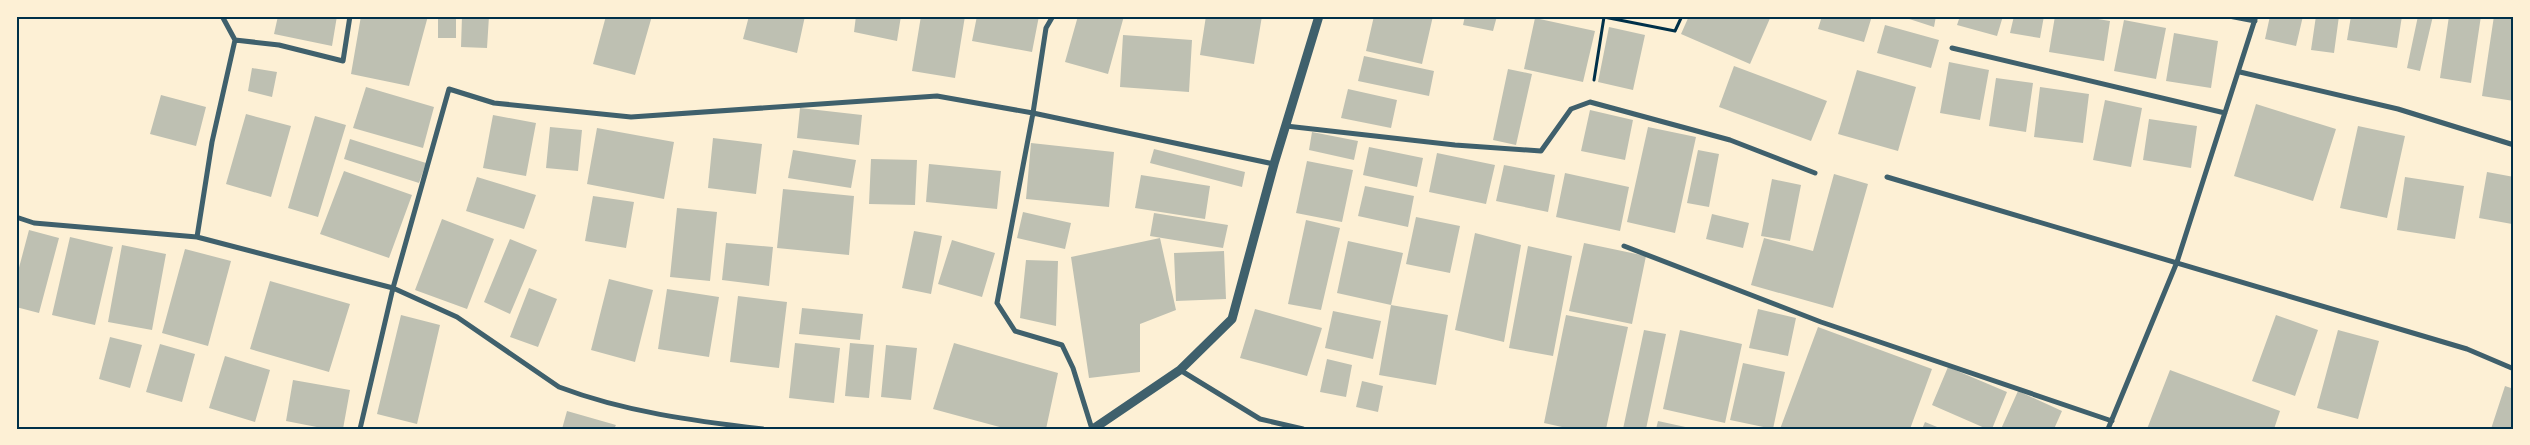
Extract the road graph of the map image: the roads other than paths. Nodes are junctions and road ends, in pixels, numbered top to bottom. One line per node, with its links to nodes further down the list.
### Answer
1 (222, 16): 7 (street)
2 (350, 16): 7 (street)
3 (1053, 16): 10 (street)
4 (1319, 16): 12 (street)
5 (2229, 16): 6 (street)
6 (2255, 18): 9 (street)
7 (235, 40): 18 (street)
8 (1952, 48): 11 (street)
9 (2240, 72): 11 (street); 13 (street)
10 (1033, 113): 14 (street); 21 (street); 27 (street)
11 (2225, 113): 20 (street)
12 (1286, 126): 14 (street); 15 (street)
13 (2514, 145)
14 (1274, 164): 23 (street)
15 (1815, 173)
16 (1887, 177): 20 (street)
17 (16, 217): 18 (street)
18 (197, 237): 21 (street)
19 (1624, 246): 24 (street)
20 (2177, 262): 22 (street); 24 (street)
21 (393, 288): 25 (street); 26 (street)
22 (2514, 369)
23 (1180, 370): 27 (street); 28 (street)
24 (2112, 421): 29 (street)
25 (360, 429)
26 (764, 429)
27 (1092, 429)
28 (1303, 429)
29 (2108, 429)

